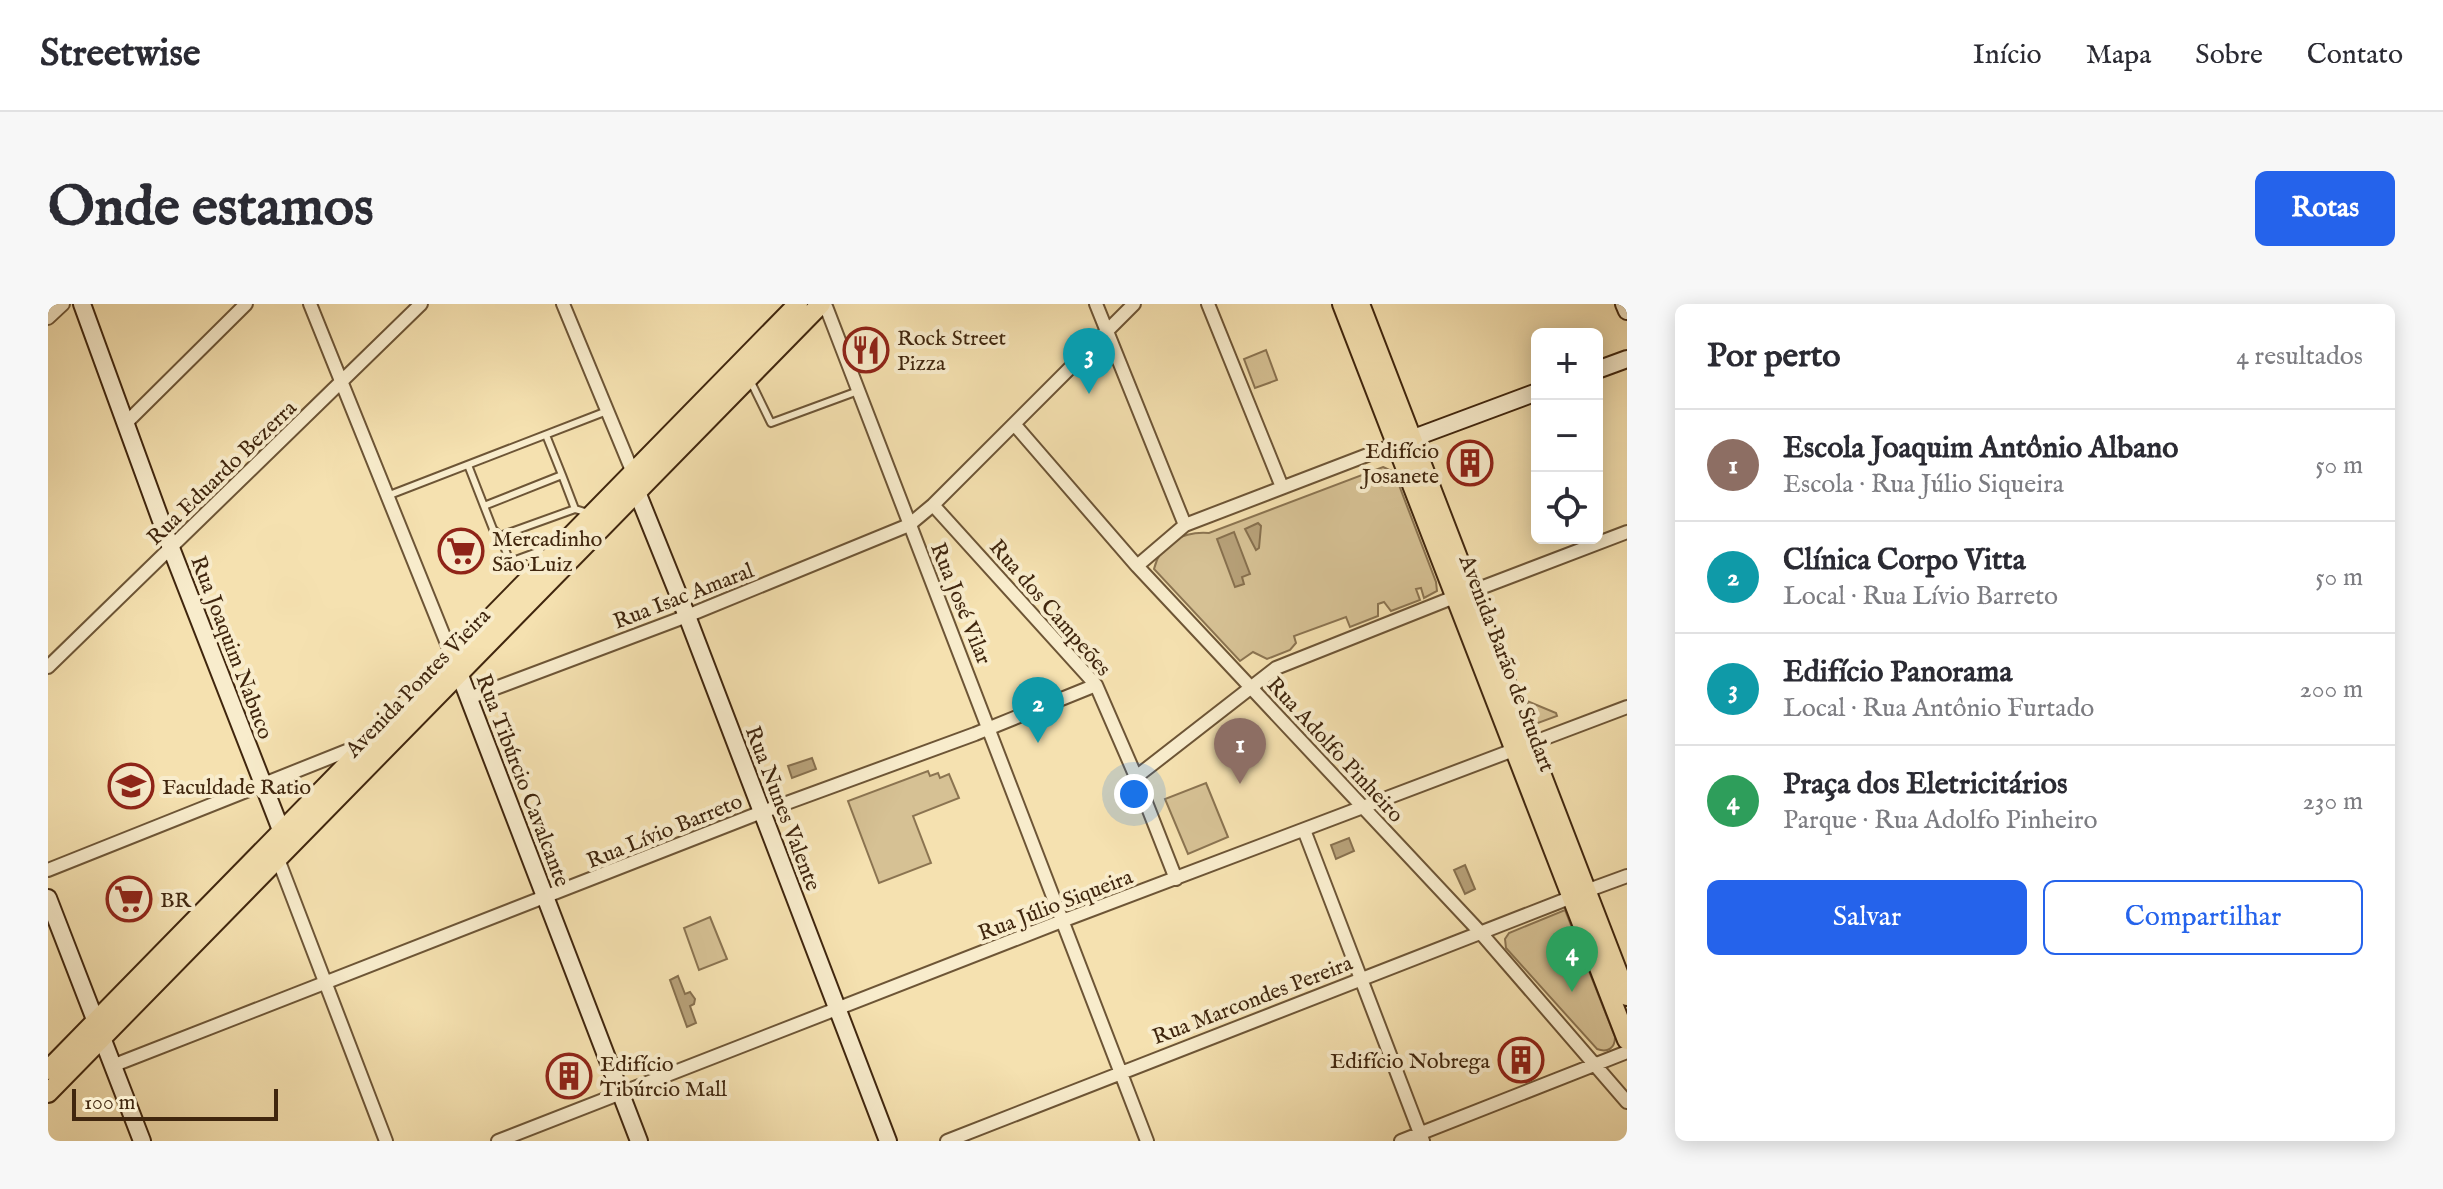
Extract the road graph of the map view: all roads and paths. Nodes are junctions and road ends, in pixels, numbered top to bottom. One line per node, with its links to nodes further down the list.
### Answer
1 (63, 304): 16 (street)
2 (82, 304): 25 (street, Rua Joaquim Nabuco)
3 (246, 304): 25 (street)
4 (310, 304): 21 (street, Rua Tibúrcio Cavalcante)
5 (421, 304): 21 (street, Rua Eduardo Bezerra)
6 (563, 304): 24 (street)
7 (798, 304): 30 (main road, Avenida Pontes Vieira)
8 (823, 304): 20 (main road, Avenida Pontes Vieira); 22 (street, Rua José Vilar)
9 (1096, 304): 17 (street)
10 (1134, 304): 17 (street, Rua Isac Amaral)
11 (1208, 304): 32 (street)
12 (1342, 304): 28 (main road, Avenida Barão de Studart)
13 (1360, 304): 28 (main road, Avenida Barão de Studart)
14 (1624, 304): 15 (street)
15 (1627, 311)
16 (48, 318)
17 (1107, 332): 26 (street, Rua Isac Amaral); 39 (street)
18 (1627, 359): 19 (street)
19 (1603, 368)
20 (749, 378): 22 (lane); 33 (main road, Avenida Pontes Vieira)
21 (342, 383): 34 (street, Rua Tibúrcio Cavalcante); 42 (street, Rua Eduardo Bezerra)
22 (858, 391): 38 (street, Rua José Vilar)
23 (1531, 394): 28 (street)
24 (607, 411): 27 (lane); 30 (street)
25 (125, 424): 42 (street, Rua Joaquim Nabuco)
26 (1014, 424): 35 (street, Rua Isac Amaral); 44 (street, Rua Adolfo Pinheiro)
27 (546, 435): 29 (lane); 31 (lane)
28 (1404, 442): 32 (street); 45 (main road, Avenida Barão de Studart)
29 (468, 465): 34 (lane); 36 (lane)
30 (633, 473): 37 (main road, Avenida Pontes Vieira)
31 (562, 475): 36 (lane); 37 (lane)
32 (1282, 487): 39 (street)
33 (637, 492): 46 (street, Rua Nunes Valente); 47 (main road, Avenida Pontes Vieira)
34 (386, 496): 47 (street, Rua Tibúrcio Cavalcante)
35 (933, 505): 38 (street, Rua Isac Amaral); 49 (street, Rua dos Campeões)
36 (484, 506): 41 (lane)
37 (584, 511): 41 (lane); 43 (main road, Avenida Pontes Vieira)
38 (909, 525): 46 (street, Rua Isac Amaral); 53 (street, Rua José Vilar)
39 (1185, 525): 44 (street)
40 (1627, 532): 45 (street)
41 (500, 536): 43 (lane)
42 (171, 548): 48 (street, Rua Eduardo Bezerra); 57 (street, Rua Joaquim Nabuco)
43 (547, 559): 47 (main road, Avenida Pontes Vieira)
44 (1137, 566): 50 (street, Rua Adolfo Pinheiro)
45 (1463, 594): 50 (street); 55 (main road, Avenida Barão de Studart)
46 (687, 616): 51 (street, Rua Isac Amaral); 59 (street, Rua Nunes Valente)
47 (456, 665): 51 (street, Rua Tibúrcio Cavalcante); 54 (main road, Avenida Pontes Vieira); 62 (main road, Avenida Pontes Vieira)
48 (48, 667)
49 (1096, 685): 53 (street, Rua Lívio Barreto); 56 (street, Rua dos Campeões)
50 (1252, 686): 56 (street); 58 (street, Rua Adolfo Pinheiro)
51 (469, 698): 68 (street, Rua Tibúrcio Cavalcante)
52 (1627, 707): 55 (street, Rua Júlio Siqueira)
53 (990, 728): 59 (street, Rua Lívio Barreto); 69 (street, Rua José Vilar)
54 (367, 743): 57 (street); 60 (main road, Avenida Pontes Vieira)
55 (1523, 748): 58 (street, Rua Júlio Siqueira); 66 (main road, Avenida Barão de Studart)
56 (1136, 777): 65 (street, Rua dos Campeões)
57 (263, 783): 60 (street, Rua Joaquim Nabuco); 63 (street)
58 (1361, 807): 61 (street, Rua Júlio Siqueira); 70 (street, Rua Adolfo Pinheiro)
59 (762, 812): 68 (street, Rua Lívio Barreto); 74 (street, Rua Nunes Valente)
60 (281, 830): 62 (street, Rua Joaquim Nabuco); 75 (main road, Avenida Pontes Vieira)
61 (1304, 830): 65 (street, Rua Júlio Siqueira); 71 (street)
62 (278, 859): 72 (street, Rua Joaquim Nabuco); 75 (main road, Avenida Pontes Vieira)
63 (48, 870)
64 (1627, 876): 66 (street, Rua Marcondes Pereira)
65 (1176, 879): 69 (street, Rua Júlio Siqueira)
66 (1579, 894): 70 (street, Rua Marcondes Pereira); 73 (main road, Avenida Barão de Studart); 76 (main road, Avenida Barão de Studart)
67 (48, 898): 75 (street)
68 (546, 898): 72 (street, Rua Lívio Barreto); 83 (street, Rua Tibúrcio Cavalcante)
69 (1062, 921): 74 (street, Rua Júlio Siqueira); 81 (street, Rua José Vilar)
70 (1480, 932): 71 (street, Rua Marcondes Pereira); 78 (street, Rua Adolfo Pinheiro)
71 (1362, 979): 81 (street, Rua Marcondes Pereira); 85 (street)
72 (327, 983): 79 (street, Rua Lívio Barreto); 87 (street, Rua Joaquim Nabuco)
73 (1627, 996)
74 (838, 1010): 83 (street, Rua Júlio Siqueira); 90 (street, Rua Nunes Valente)
75 (99, 1030): 79 (street); 80 (main road, Avenida Pontes Vieira); 82 (main road, Avenida Pontes Vieira)
76 (1627, 1040)
77 (1627, 1052): 78 (street)
78 (1596, 1065): 84 (street, Rua Adolfo Pinheiro); 85 (street)
79 (112, 1066): 86 (street)
80 (48, 1070)
81 (1121, 1072): 91 (street, Rua Marcondes Pereira); 92 (street, Rua José Vilar)
82 (48, 1093)
83 (621, 1093): 88 (street, Rua Júlio Siqueira); 89 (street, Rua Tibúrcio Cavalcante)
84 (1627, 1102)
85 (1422, 1137): 93 (street)
86 (142, 1141)
87 (386, 1141)
88 (498, 1141)
89 (639, 1141)
90 (888, 1141)
91 (947, 1141)
92 (1147, 1141)
93 (1401, 1141)

